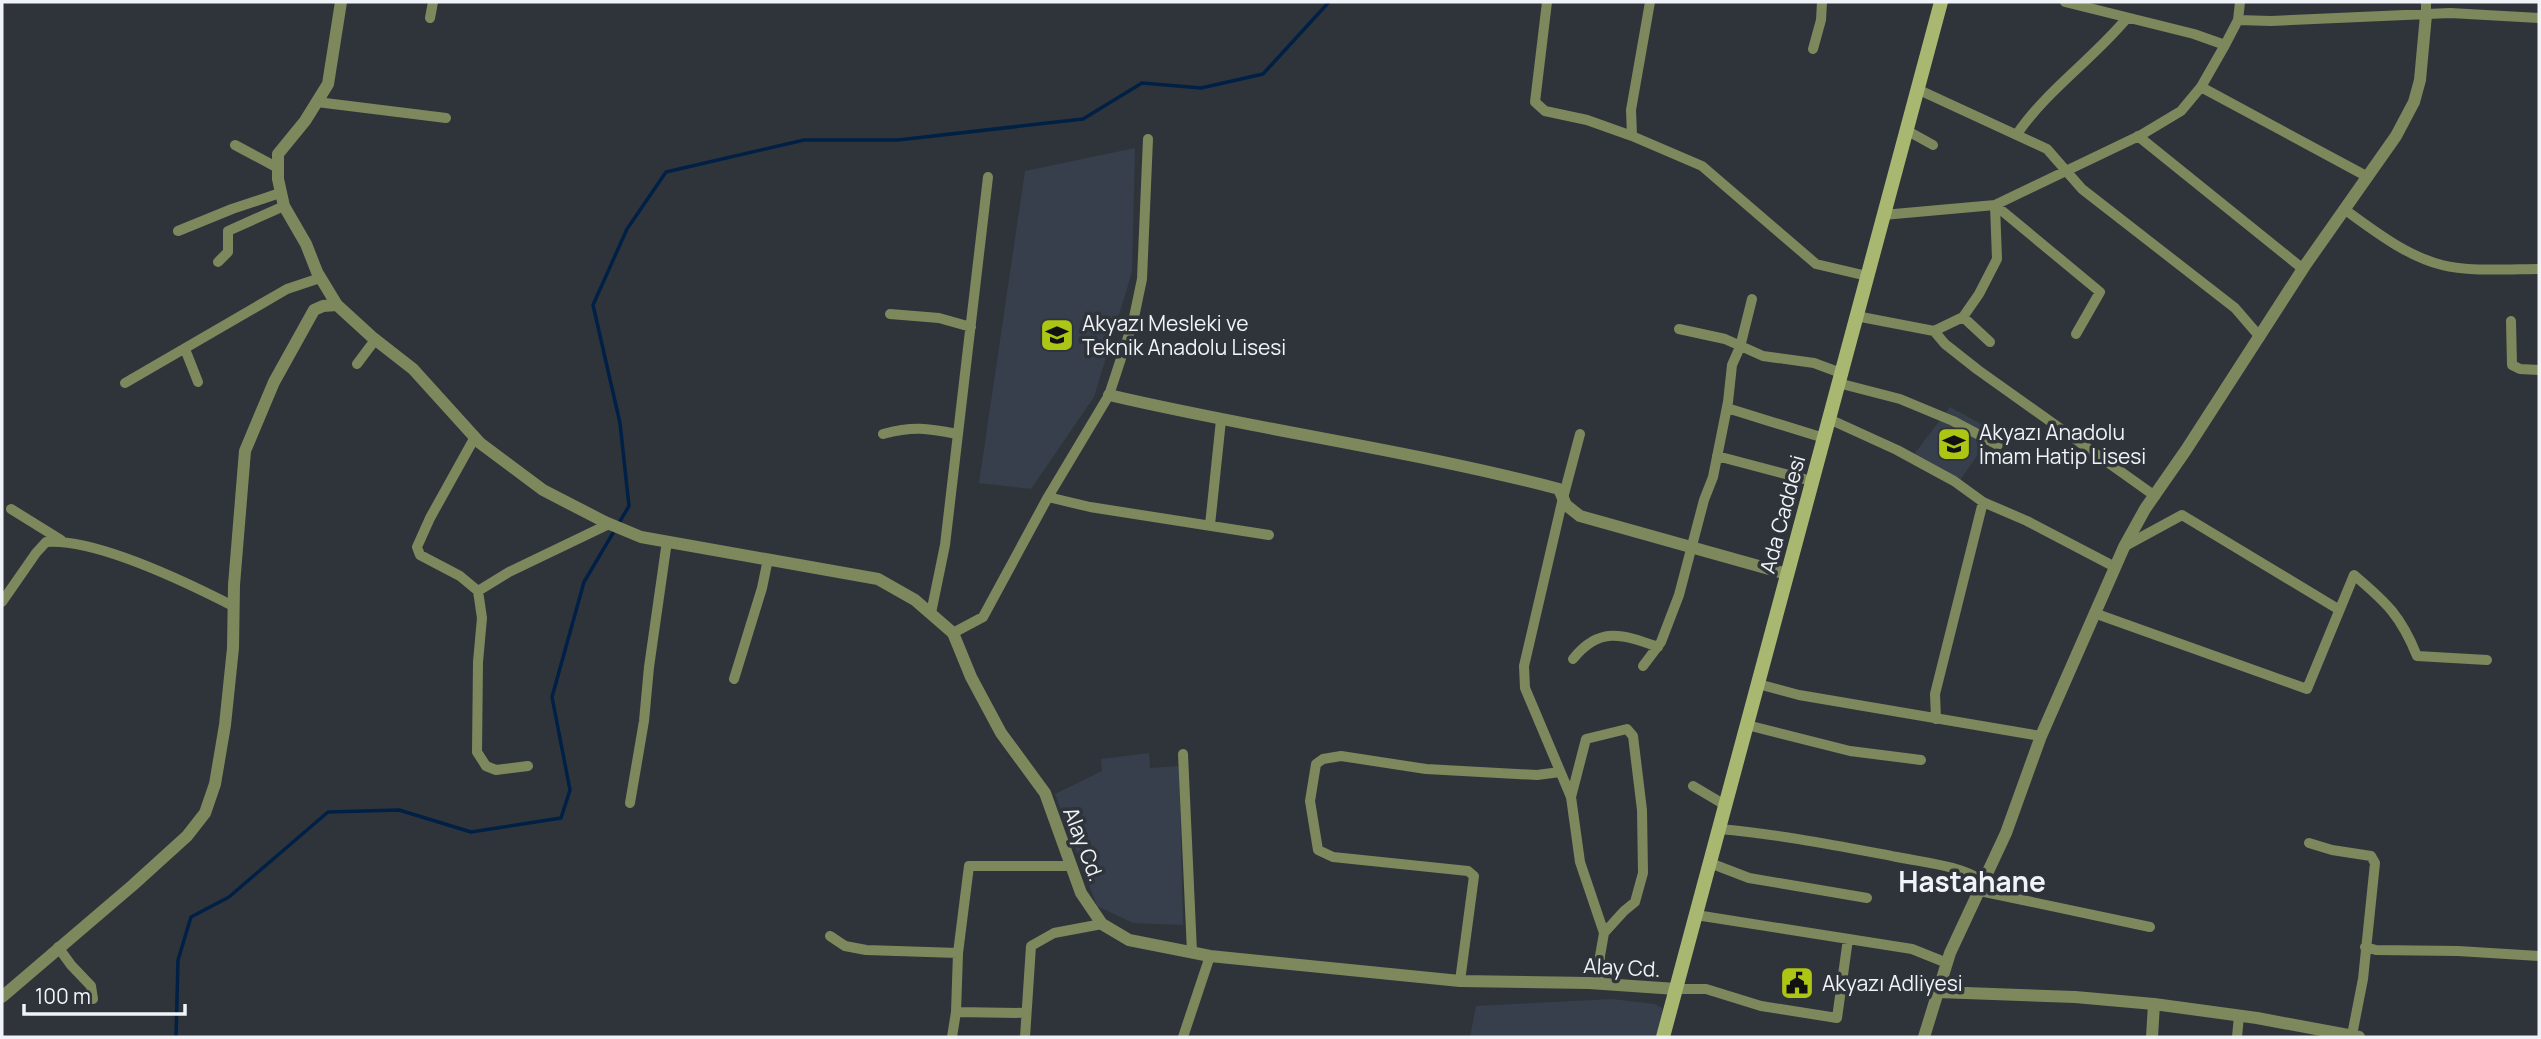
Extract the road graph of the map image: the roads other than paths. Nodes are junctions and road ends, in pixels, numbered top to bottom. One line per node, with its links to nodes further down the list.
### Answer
1 (341, 2): 18 (street)
2 (433, 2): 10 (street)
3 (1547, 2): 22 (street)
4 (1650, 2): 22 (street)
5 (1822, 2): 15 (street)
6 (1941, 2): 17 (main road, Ada Caddesi)
7 (2065, 2): 11 (street)
8 (2240, 2): 13 (street)
9 (2426, 8): 12 (street); 13 (street); 30 (street)
10 (430, 18)
11 (2127, 18): 14 (street); 21 (street)
12 (2539, 18)
13 (2238, 20): 14 (street)
14 (2225, 45): 16 (street)
15 (1813, 49)
16 (2200, 87): 23 (street); 30 (street)
17 (1917, 89): 20 (main road, Ada Caddesi); 21 (street)
18 (317, 102): 19 (street); 27 (street)
19 (446, 118)
20 (1906, 130): 26 (street); 34 (main road, Ada Caddesi)
21 (2017, 134): 28 (street)
22 (1632, 136): 39 (street)
23 (2138, 136): 28 (street); 37 (street)
24 (1148, 139): 61 (street)
25 (235, 145): 27 (street)
26 (1933, 145)
27 (278, 168): 31 (street)
28 (2066, 170): 32 (street); 51 (street)
29 (988, 177): 47 (street)
30 (2368, 177): 33 (street)
31 (282, 199): 35 (street); 36 (street); 40 (street, Alay Cd.)
32 (1995, 205): 34 (street); 45 (street); 50 (street)
33 (2344, 209): 37 (street); 38 (street)
34 (1884, 215): 39 (main road, Ada Caddesi)
35 (178, 231)
36 (218, 262)
37 (2303, 269): 51 (street)
38 (2539, 269)
39 (1867, 276): 44 (main road, Ada Caddesi)
40 (320, 278): 42 (street, Alay Cd.); 55 (street)
41 (1752, 299): 54 (street)
42 (337, 306): 52 (street, Alay Cd.); 90 (street)
43 (890, 314): 47 (street)
44 (1856, 317): 49 (street); 58 (main road, Ada Caddesi)
45 (1964, 317): 49 (street); 53 (street)
46 (2511, 321): 57 (street)
47 (971, 327): 65 (street)
48 (1679, 329): 54 (street)
49 (1934, 331): 73 (street)
50 (2076, 334)
51 (2260, 337): 73 (street)
52 (375, 340): 56 (street); 68 (street, Alay Cd.)
53 (1990, 342)
54 (1740, 347): 58 (street); 62 (street)
55 (185, 349): 59 (street); 60 (street)
56 (357, 364)
57 (2539, 370)
58 (1840, 378): 63 (main road, Ada Caddesi); 70 (street)
59 (198, 382)
60 (125, 383)
61 (1109, 395): 64 (street); 74 (street)
62 (1727, 408): 69 (street); 71 (street)
63 (1829, 419): 69 (main road, Ada Caddesi); 76 (street)
64 (1221, 420): 75 (street); 79 (street)
65 (957, 434): 67 (street); 93 (street)
66 (1580, 434): 75 (street)
67 (883, 435)
68 (475, 437): 78 (street, Alay Cd.); 88 (street)
69 (1824, 438): 72 (main road, Ada Caddesi)
70 (1998, 445)
71 (1717, 456): 72 (street); 84 (street)
72 (1812, 481): 87 (main road, Ada Caddesi)
73 (2155, 496): 83 (street)
74 (1048, 497): 79 (street); 94 (street)
75 (1563, 498): 84 (street); 107 (street)
76 (1983, 502): 86 (street); 101 (street)
77 (11, 509): 81 (street)
78 (607, 523): 82 (street, Alay Cd.); 88 (street)
79 (1210, 524): 80 (street)
80 (1269, 534)
81 (61, 541): 89 (street); 90 (street)
82 (667, 541): 85 (street, Alay Cd.); 110 (street)
83 (2124, 547): 86 (street); 91 (street)
84 (1692, 548): 87 (street); 95 (street)
85 (768, 559): 93 (street, Alay Cd.); 99 (street)
86 (2115, 567): 92 (street)
87 (1787, 574): 100 (main road, Ada Caddesi)
88 (478, 591): 106 (street)
89 (2, 602)
90 (233, 606): 124 (street)
91 (2339, 609): 92 (street); 97 (street)
92 (2094, 613): 103 (street)
93 (931, 614): 94 (street, Alay Cd.)
94 (953, 633): 115 (street, Alay Cd.)
95 (1658, 647): 96 (street); 98 (street)
96 (1573, 659)
97 (2487, 660)
98 (1643, 666)
99 (734, 679)
100 (1758, 684): 101 (street); 102 (main road, Ada Caddesi)
101 (1936, 719): 103 (street)
102 (1747, 725): 105 (street); 111 (main road, Ada Caddesi)
103 (2041, 736): 116 (street)
104 (1183, 754): 126 (street)
105 (1921, 760)
106 (528, 766)
107 (1560, 772): 109 (street); 131 (street)
108 (1693, 786): 111 (street)
109 (1571, 797): 121 (street); 121 (street)
110 (630, 803)
111 (1725, 805): 112 (main road, Ada Caddesi)
112 (1719, 829): 114 (main road, Ada Caddesi); 116 (street)
113 (2309, 843): 125 (street)
114 (1710, 863): 117 (street); 118 (main road, Ada Caddesi)
115 (1071, 866): 119 (street, Alay Cd.); 127 (street)
116 (1982, 887): 120 (street); 130 (street)
117 (1867, 898)
118 (1696, 915): 123 (street); 133 (main road, Ada Caddesi)
119 (1102, 925): 126 (street, Alay Cd.); 139 (street)
120 (2150, 928)
121 (1604, 933): 132 (street)
122 (830, 936): 127 (street)
123 (1847, 939): 130 (street); 133 (street)
124 (58, 947): 135 (street); 136 (street)
125 (2365, 947): 129 (street); 141 (street)
126 (1192, 952): 128 (street, Alay Cd.)
127 (958, 953): 138 (street)
128 (1210, 956): 131 (street, Alay Cd.); 144 (street)
129 (2539, 956)
130 (1947, 963): 134 (street)
131 (1460, 981): 132 (street, Alay Cd.)
132 (1600, 984): 133 (street, Alay Cd.)
133 (1676, 989): 145 (main road, Ada Caddesi)
134 (1938, 992): 137 (street); 146 (street)
135 (2, 997)
136 (93, 999)
137 (2154, 1004): 140 (street); 147 (street)
138 (956, 1012): 139 (street); 142 (street)
139 (1026, 1013): 143 (street)
140 (2239, 1016): 141 (street); 148 (street)
141 (2355, 1036)
142 (952, 1037)
143 (1025, 1037)
144 (1183, 1037)
145 (1663, 1037)
146 (1924, 1037)
147 (2152, 1037)
148 (2237, 1037)

